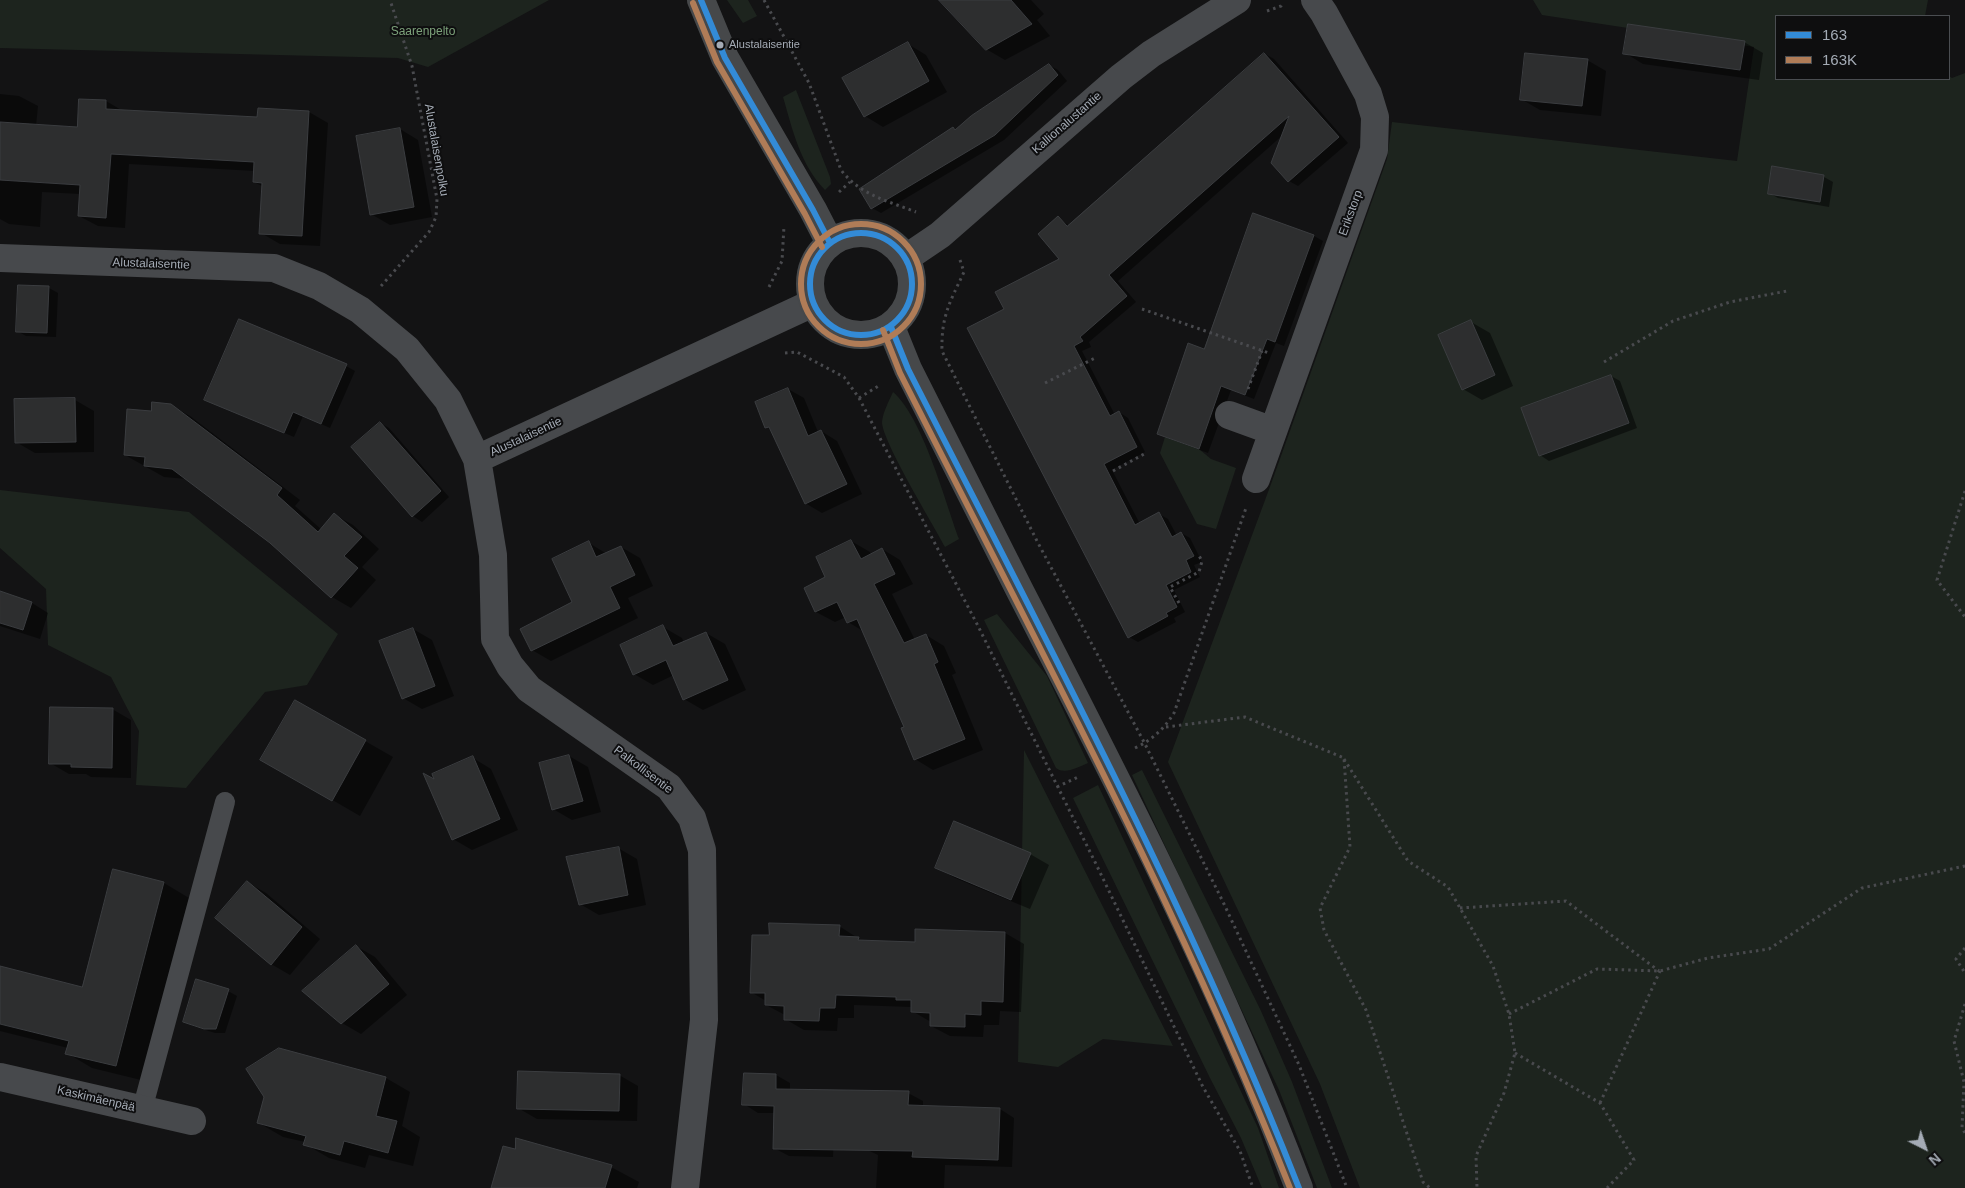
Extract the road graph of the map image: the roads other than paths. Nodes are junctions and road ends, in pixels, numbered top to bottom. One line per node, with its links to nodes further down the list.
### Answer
1 (701, 0): 4 (street)
2 (1237, 0): 6 (street, Kallionalustantie)
3 (1315, 0): 10 (street, Erikstorp)
4 (830, 243): 6 (street); 7 (street)
5 (0, 258): 11 (street, Alustalaisentie)
6 (906, 258): 8 (street)
7 (813, 303): 8 (street); 11 (street, Alustalaisentie)
8 (891, 327): 18 (street)
9 (1229, 415): 10 (street)
10 (1273, 431): 12 (street, Erikstorp)
11 (477, 459): 17 (street, Palkollisentie)
12 (1256, 479)
13 (225, 802): 15 (lane)
14 (0, 1077): 15 (street, Kaskimäenpää)
15 (142, 1110): 16 (street, Kaskimäenpää)
16 (192, 1121)
17 (686, 1188)
18 (1299, 1188)

